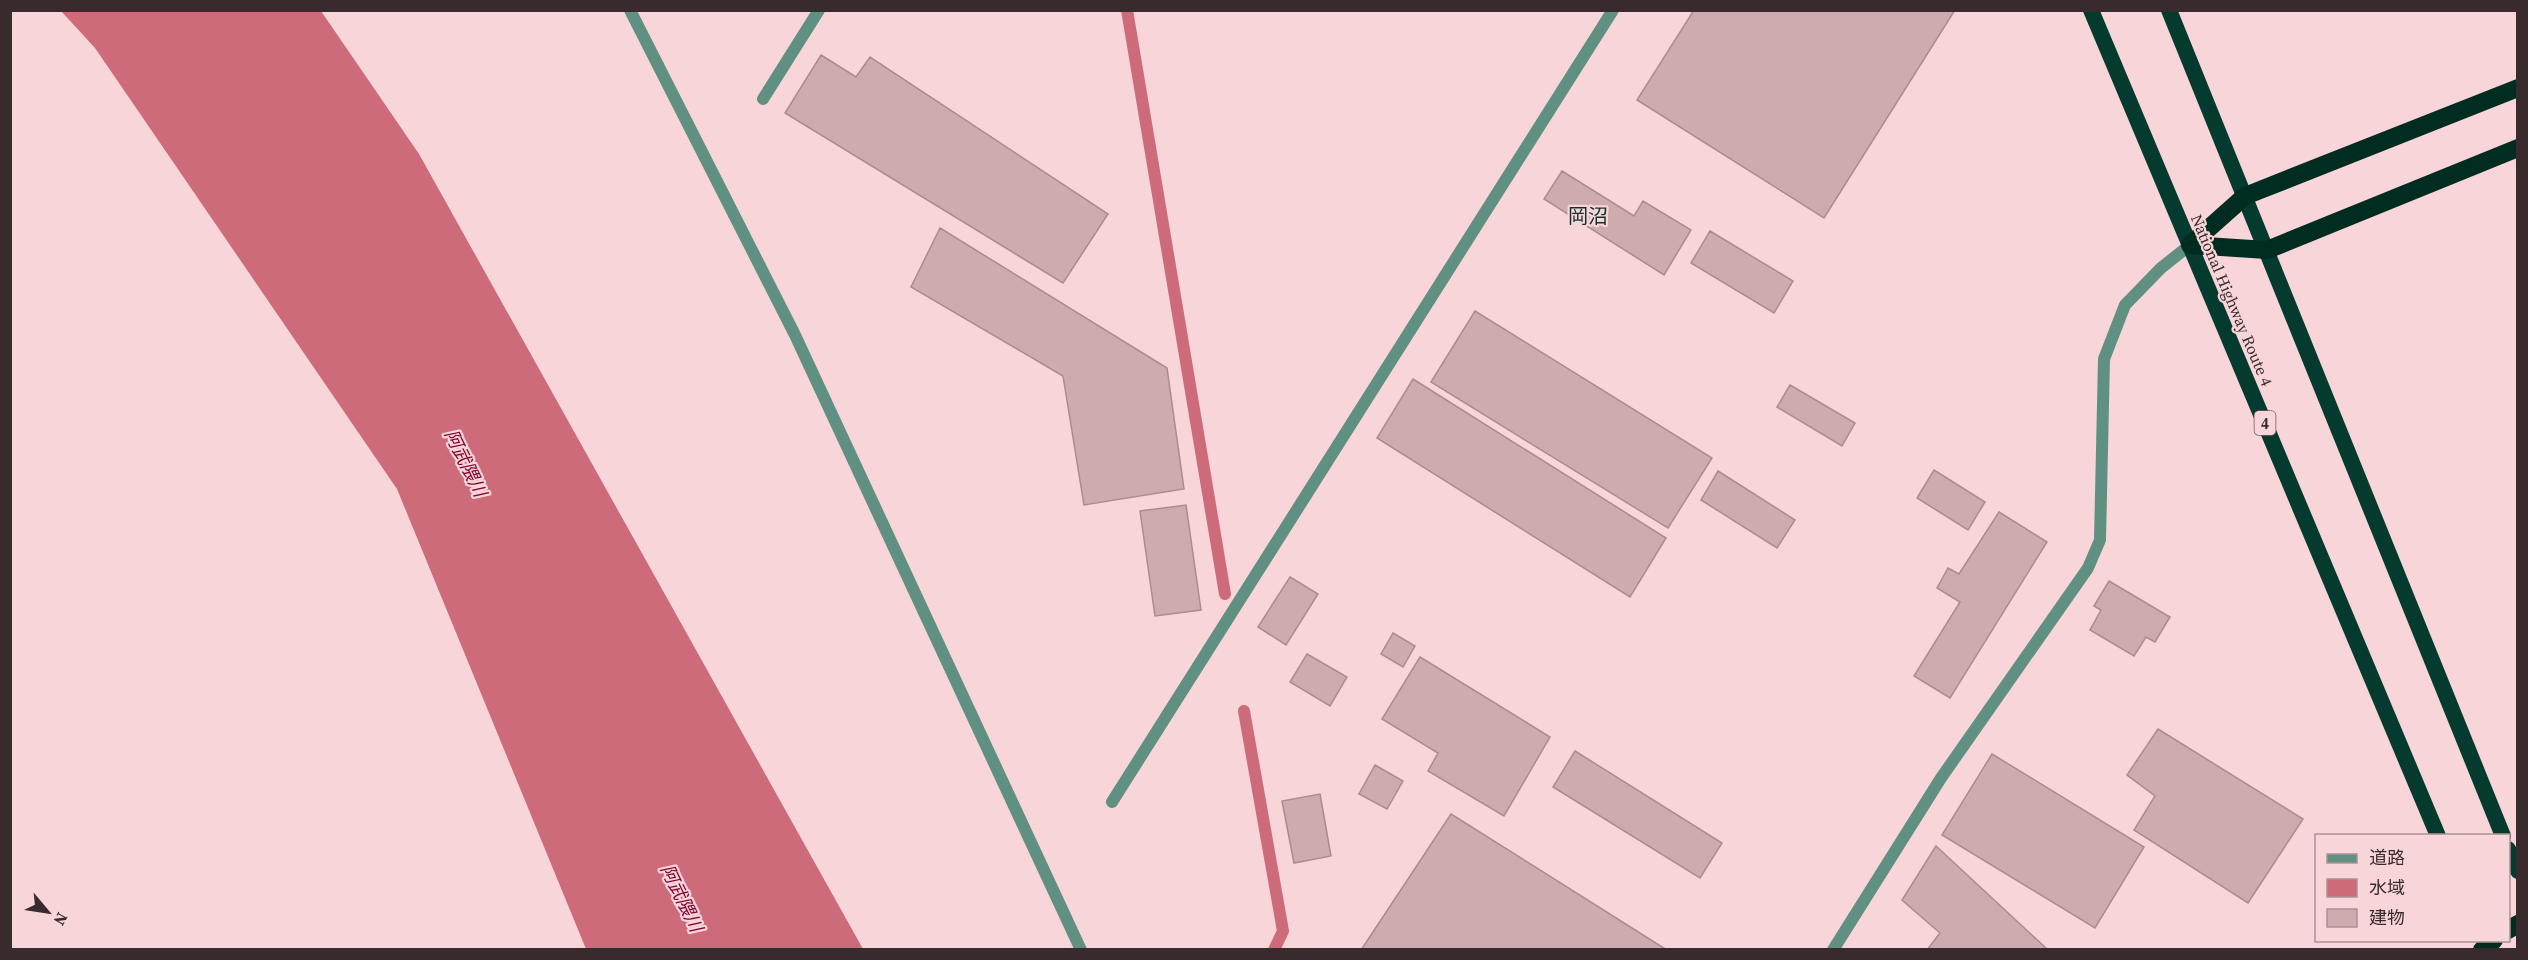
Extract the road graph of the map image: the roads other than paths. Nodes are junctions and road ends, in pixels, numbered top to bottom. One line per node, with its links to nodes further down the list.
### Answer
1 (630, 10): 17 (street)
2 (819, 10): 7 (street)
3 (1613, 10): 12 (street)
4 (2091, 10): 10 (highway, National Highway Route 4 / 4)
5 (2169, 10): 9 (highway)
6 (2517, 88): 9 (highway)
7 (763, 99)
8 (2517, 148): 11 (highway)
9 (2245, 196): 10 (highway); 11 (highway)
10 (2190, 245): 11 (highway); 13 (highway, National Highway Route 4 / 4); 18 (street)
11 (2267, 250): 14 (highway)
12 (1112, 802)
13 (2437, 834)
14 (2502, 834)
15 (2510, 854): 16 (highway)
16 (2517, 872)
17 (1081, 950)
18 (1833, 950)

